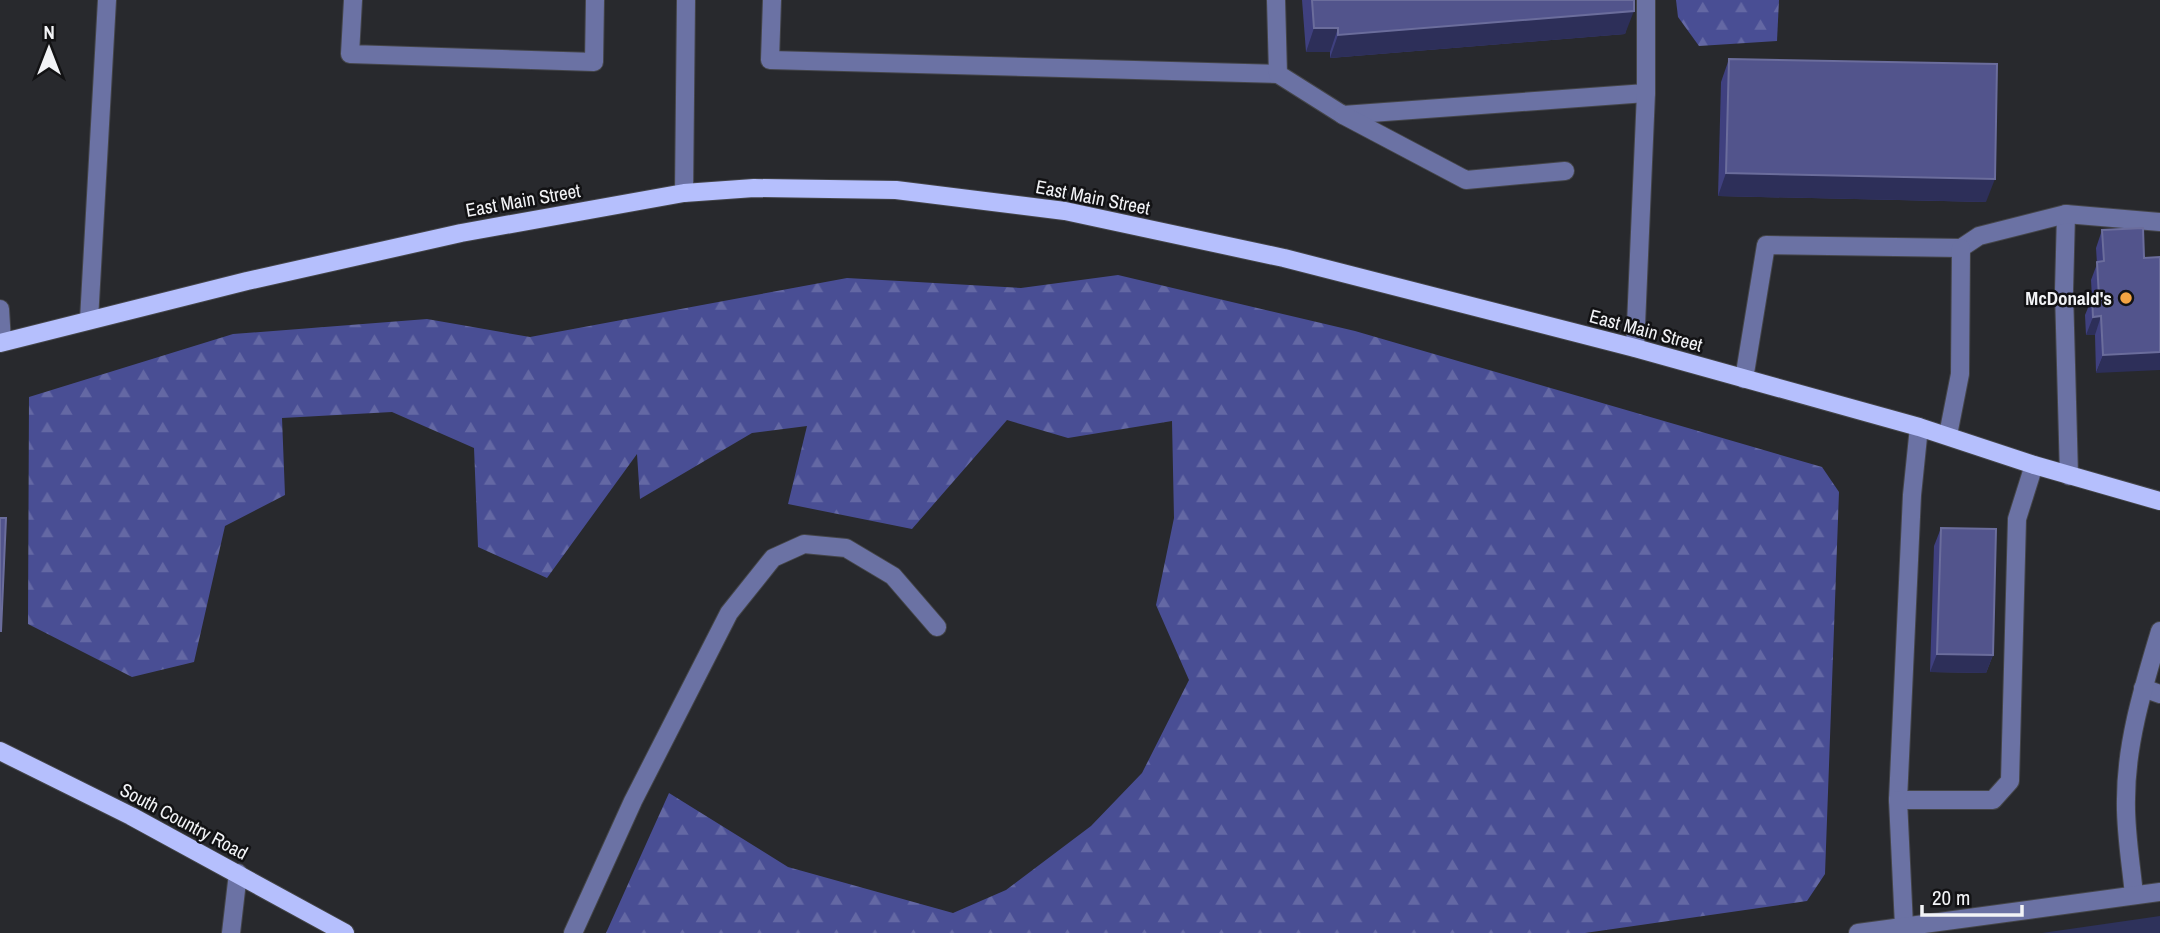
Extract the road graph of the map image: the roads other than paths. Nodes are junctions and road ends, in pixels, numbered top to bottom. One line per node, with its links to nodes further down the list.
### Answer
1 (107, 0): 17 (street)
2 (354, 0): 3 (street)
3 (595, 0)
4 (686, 0): 12 (street)
5 (772, 0): 8 (street)
6 (1276, 0): 8 (street)
7 (1646, 0): 9 (street)
8 (1278, 74): 10 (street)
9 (1646, 93): 10 (street); 19 (street)
10 (1343, 115): 11 (street)
11 (1565, 171)
12 (684, 193): 17 (main road, East Main Street); 19 (main road, East Main Street)
13 (2066, 214): 14 (street); 15 (street); 24 (street)
14 (2160, 222)
15 (1961, 248): 20 (street); 22 (street)
16 (0, 309): 18 (street)
17 (89, 320): 18 (main road, East Main Street)
18 (1, 343)
19 (1635, 348): 20 (main road, East Main Street)
20 (1744, 379): 21 (main road, East Main Street)
21 (1919, 427): 22 (main road, East Main Street); 30 (street)
22 (1948, 435): 23 (main road, East Main Street)
23 (2034, 465): 24 (main road, East Main Street); 30 (street)
24 (2069, 476): 25 (main road, East Main Street)
25 (2160, 501)
26 (937, 627): 37 (street)
27 (2160, 631): 28 (street)
28 (2151, 691): 33 (street)
29 (0, 751): 31 (main road, South Country Road)
30 (1898, 800): 34 (street)
31 (238, 873): 35 (street); 36 (main road, South Country Road)
32 (2160, 892): 33 (street)
33 (2134, 895): 34 (street)
34 (1903, 926): 38 (street)
35 (231, 933)
36 (345, 933)
37 (573, 933)
38 (1858, 933)

